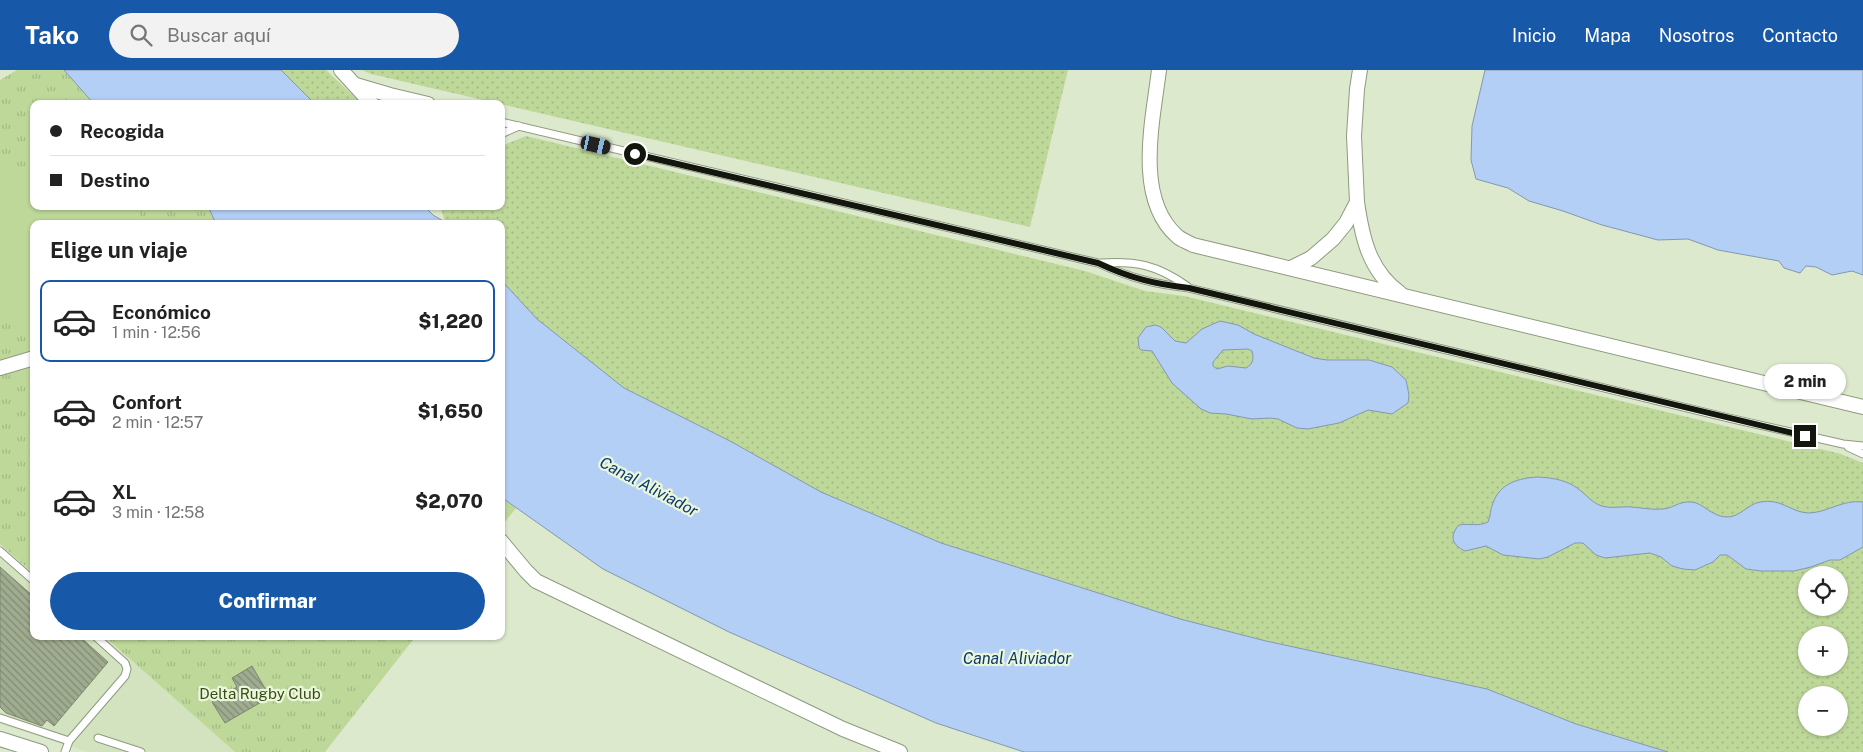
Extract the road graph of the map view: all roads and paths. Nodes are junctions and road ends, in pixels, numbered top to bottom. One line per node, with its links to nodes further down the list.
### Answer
1 (341, 70): 4 (street)
2 (1159, 70): 12 (street)
3 (1360, 70): 10 (street)
4 (356, 85): 5 (street); 6 (street)
5 (369, 100)
6 (409, 100)
7 (505, 123): 8 (lane)
8 (519, 126): 9 (lane); 11 (lane)
9 (505, 132)
10 (1356, 202): 12 (street); 14 (street)
11 (1098, 263): 13 (lane); 13 (lane)
12 (1291, 268): 14 (street)
13 (1189, 288): 18 (lane)
14 (1405, 296): 17 (street)
15 (30, 359): 16 (street)
16 (0, 368)
17 (1863, 406)
18 (1843, 444): 19 (lane); 20 (lane)
19 (1863, 446)
20 (1863, 454)
21 (505, 546): 32 (street)
22 (0, 551): 23 (lane)
23 (30, 577)
24 (99, 640): 28 (lane)
25 (0, 718): 28 (lane)
26 (98, 738): 31 (lane)
27 (0, 739): 29 (street)
28 (69, 741): 30 (lane)
29 (41, 752)
30 (65, 752)
31 (141, 752)
32 (900, 752)

